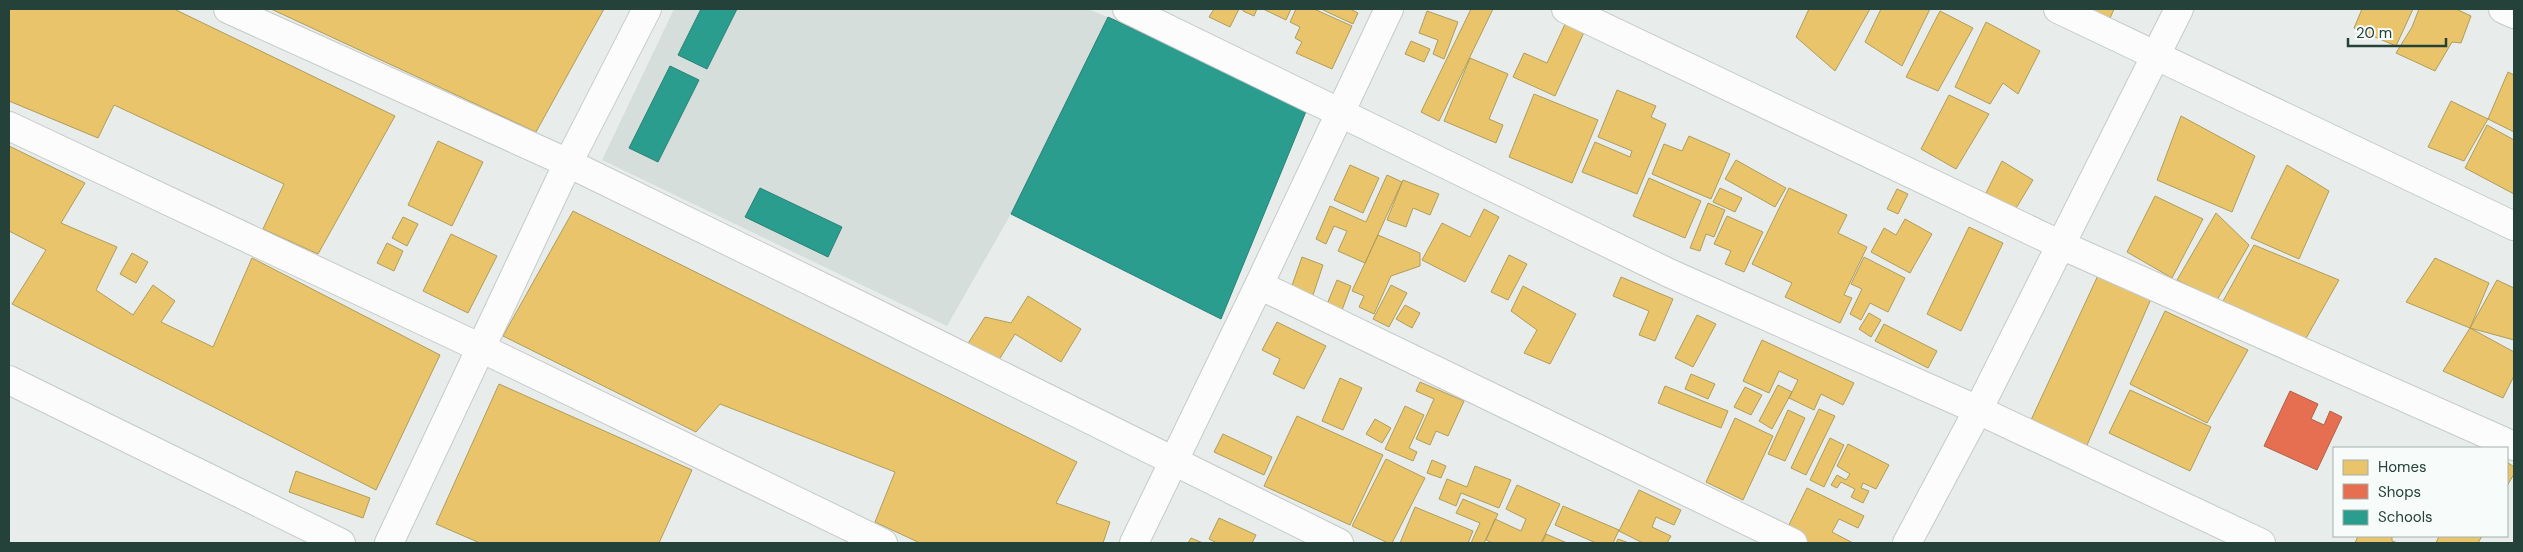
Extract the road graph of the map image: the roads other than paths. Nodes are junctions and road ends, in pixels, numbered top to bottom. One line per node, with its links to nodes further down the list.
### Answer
1 (228, 9): 13 (street)
2 (647, 9): 13 (street)
3 (1127, 9): 11 (street)
4 (1389, 9): 11 (street)
5 (1566, 9): 15 (street)
6 (2058, 9): 10 (street)
7 (2179, 9): 10 (street)
8 (2503, 9): 9 (street)
9 (2514, 14)
10 (2158, 55): 14 (street); 15 (street)
11 (1341, 112): 16 (street); 19 (street)
12 (9, 126): 17 (street)
13 (568, 164): 17 (street); 21 (street)
14 (2514, 226)
15 (2061, 245): 19 (street); 20 (street)
16 (1259, 284): 21 (street); 27 (street)
17 (481, 348): 23 (street); 24 (street)
18 (9, 380): 22 (street)
19 (1978, 410): 28 (street); 29 (street)
20 (2514, 446)
21 (1174, 460): 25 (street); 26 (street)
22 (341, 543)
23 (389, 543)
24 (883, 543)
25 (1134, 543)
26 (1339, 543)
27 (1793, 543)
28 (1906, 543)
29 (2261, 543)

